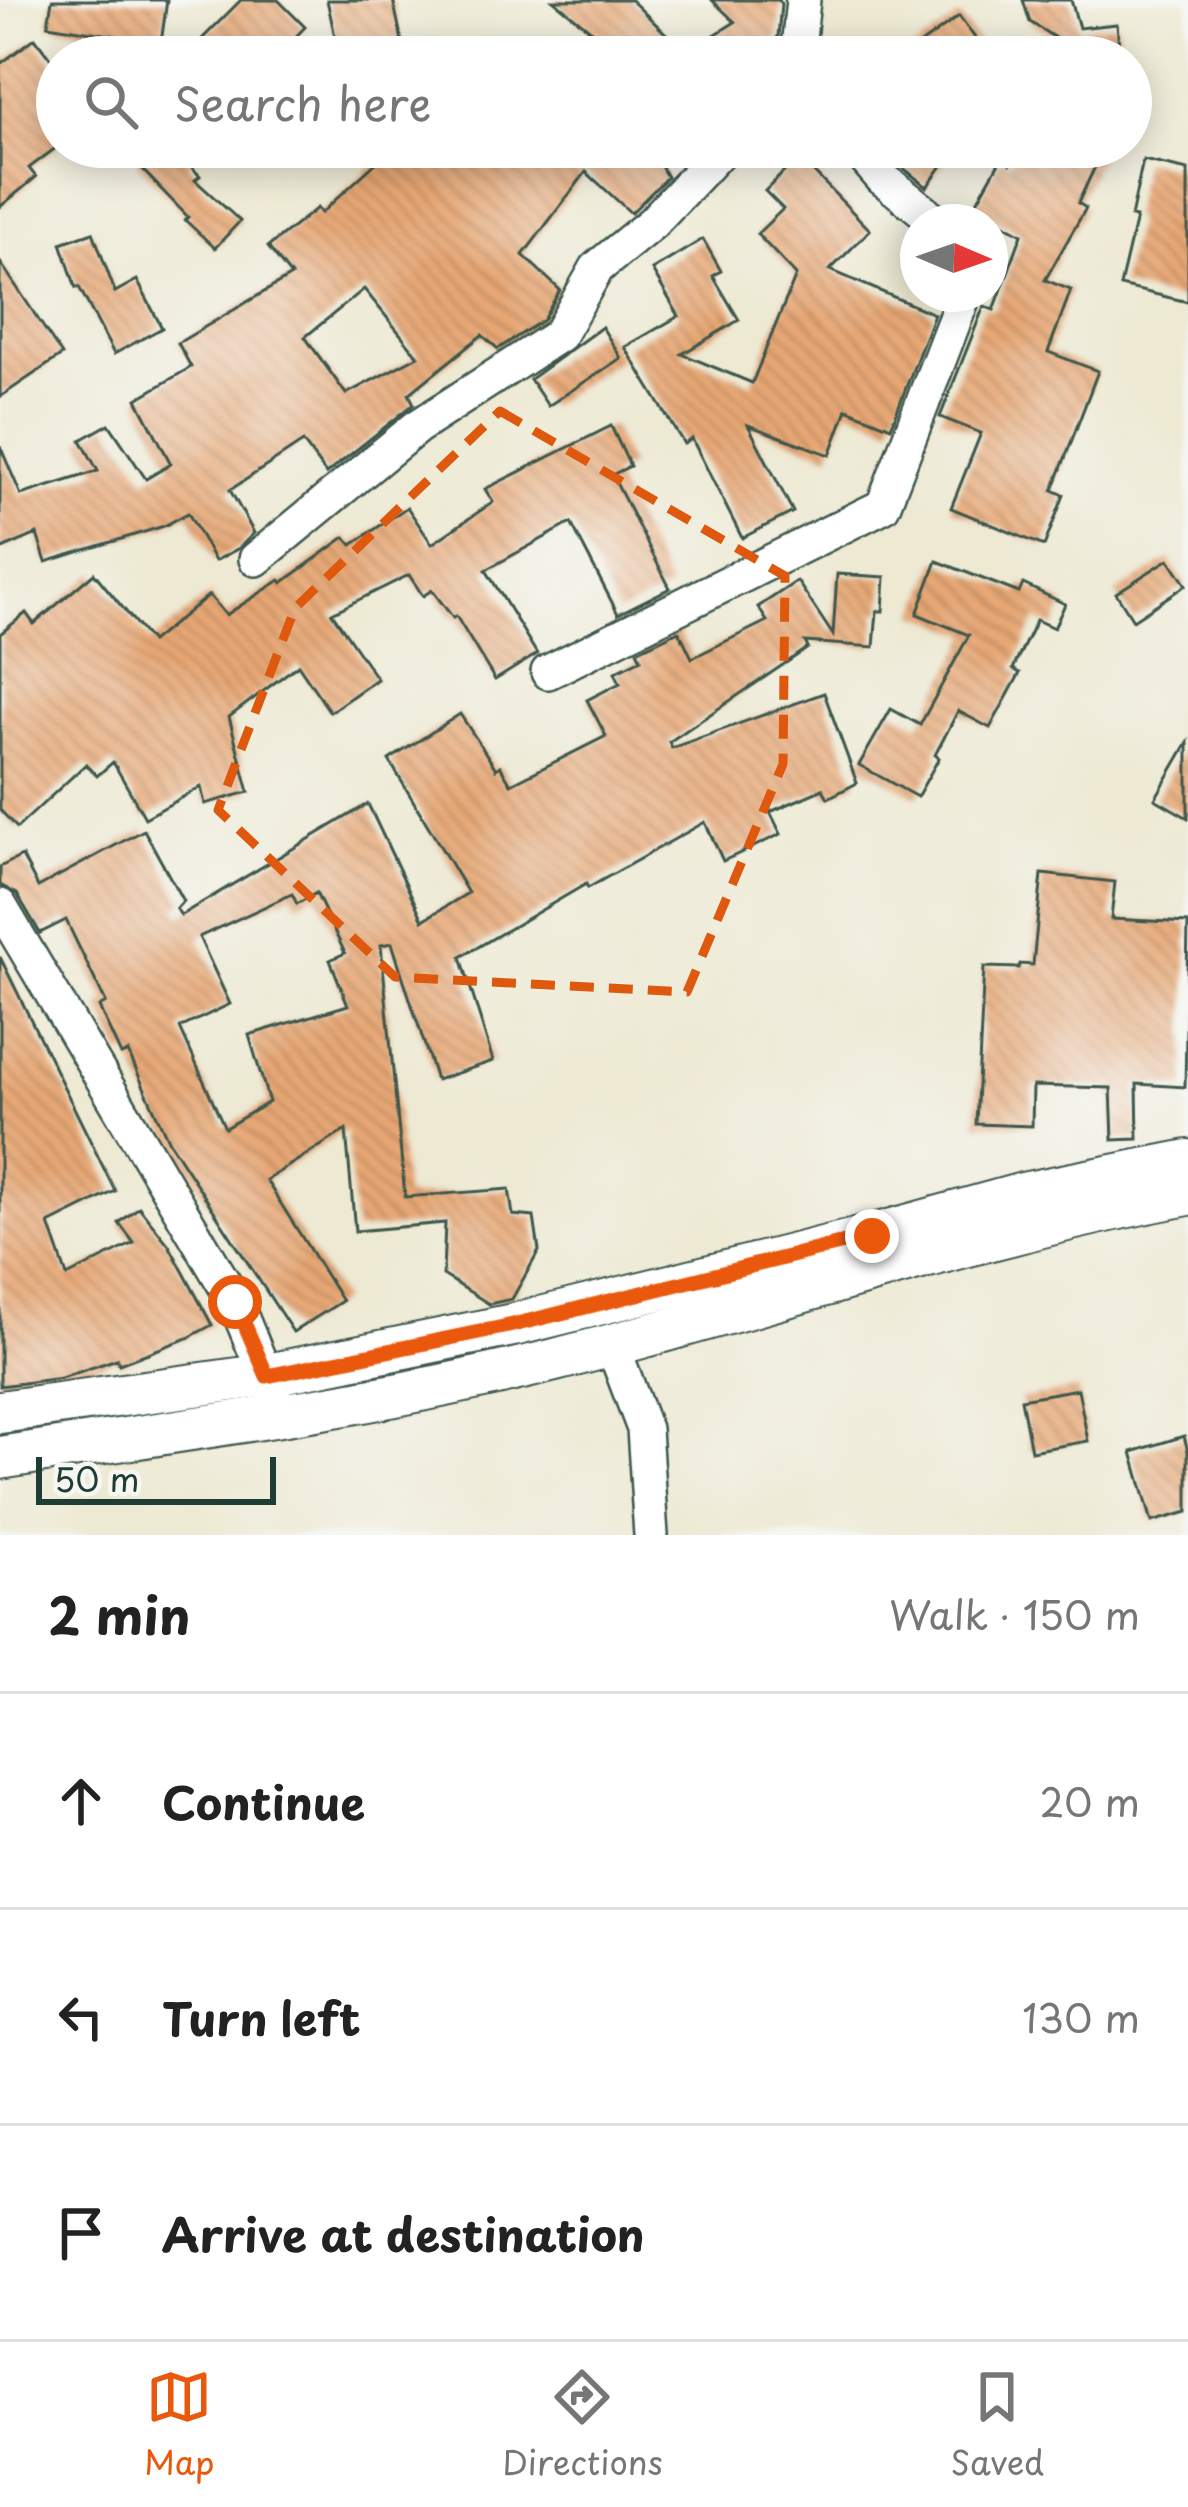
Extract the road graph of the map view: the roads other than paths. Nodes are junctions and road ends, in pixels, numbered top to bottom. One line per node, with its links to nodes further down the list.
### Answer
1 (803, 0): 2 (street)
2 (799, 36)
3 (704, 168): 7 (street)
4 (873, 168): 5 (street)
5 (914, 204)
6 (958, 312): 8 (street)
7 (256, 559)
8 (548, 672)
9 (0, 906): 13 (street)
10 (1188, 1160): 13 (main road)
11 (1188, 1194): 12 (main road)
12 (612, 1344): 13 (main road); 16 (street)
13 (274, 1395): 14 (main road); 15 (main road)
14 (0, 1412)
15 (0, 1458)
16 (651, 1535)

